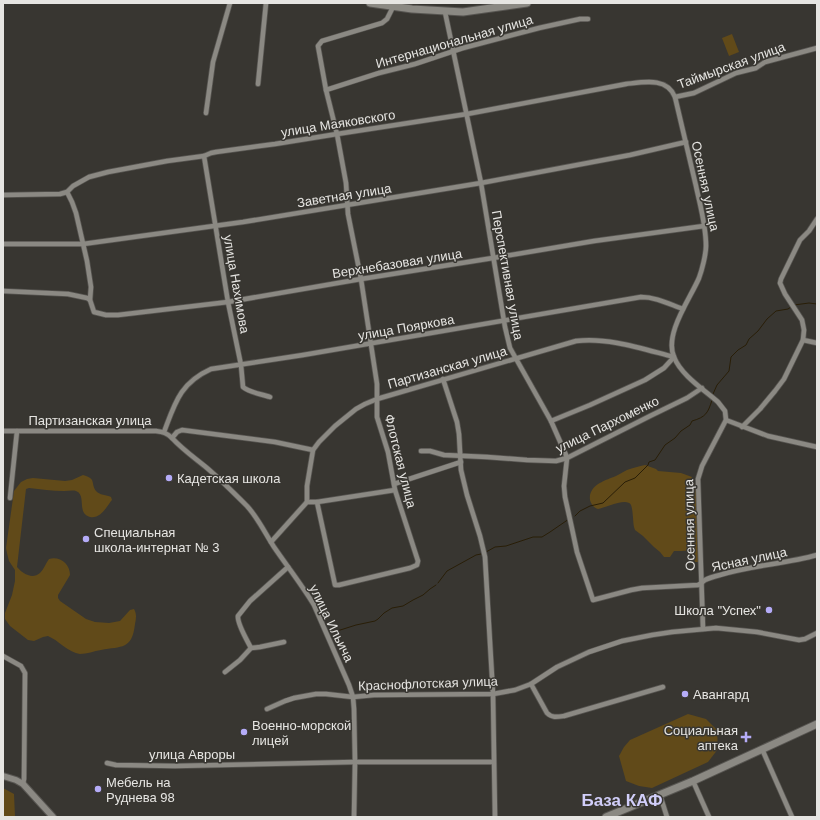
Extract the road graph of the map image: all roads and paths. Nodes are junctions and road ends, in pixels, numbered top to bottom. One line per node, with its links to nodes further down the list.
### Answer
1 (230, 3): 13 (street)
2 (266, 3): 10 (street)
3 (370, 3): 5 (main road)
4 (527, 3): 6 (main road)
5 (393, 7): 6 (main road); 11 (street, Флотская улица)
6 (445, 12): 9 (street, Перспективная улица)
7 (588, 19): 9 (street, Интернациональная улица)
8 (817, 48): 12 (street, Таймырская улица)
9 (453, 51): 11 (street, Интернациональная улица); 14 (street, Перспективная улица)
10 (258, 84)
11 (326, 90): 15 (street, Флотская улица)
12 (676, 97): 14 (street, улица Маяковского); 16 (street, Осенняя улица)
13 (206, 113)
14 (468, 114): 15 (street, улица Маяковского); 18 (street, Перспективная улица)
15 (337, 134): 17 (street, улица Маяковского); 21 (street, Флотская улица)
16 (686, 142): 18 (street, Заветная улица); 24 (street, Осенняя улица)
17 (204, 156): 19 (street, улица Маяковского); 23 (street, улица Нахимова)
18 (482, 184): 21 (street, Заветная улица); 27 (street, Перспективная улица)
19 (67, 192): 20 (street, улица Маяковского); 26 (street)
20 (3, 195)
21 (348, 205): 23 (street, Заветная улица); 28 (street, Флотская улица)
22 (817, 219): 34 (street)
23 (215, 226): 26 (street, Заветная улица); 31 (street, улица Нахимова)
24 (704, 226): 27 (street, Верхнебазовая улица); 32 (street, Осенняя улица)
25 (3, 244): 26 (street, Заветная улица)
26 (83, 244): 30 (street)
27 (493, 258): 28 (street, Верхнебазовая улица); 33 (street, Перспективная улица)
28 (360, 279): 31 (street, Верхнебазовая улица); 36 (street, Флотская улица)
29 (3, 291): 30 (street)
30 (90, 300): 31 (street, Верхнебазовая улица)
31 (228, 302): 39 (street, улица Нахимова)
32 (683, 309): 33 (street, улица Пояркова); 37 (street, Осенняя улица)
33 (504, 320): 36 (street, улица Пояркова); 38 (street, Перспективная улица)
34 (803, 340): 35 (street); 46 (street)
35 (817, 343)
36 (371, 344): 39 (street, улица Пояркова); 43 (street, Флотская улица)
37 (674, 357): 38 (street, Партизанская улица); 41 (street); 45 (street)
38 (516, 359): 40 (street, Партизанская улица); 45 (street, Перспективная улица)
39 (241, 365): 42 (street, улица Нахимова); 49 (street, улица Пояркова)
40 (443, 379): 43 (street, Партизанская улица); 54 (street)
41 (702, 388): 44 (street); 55 (street, улица Пархоменко)
42 (270, 397)
43 (377, 399): 52 (street, Партизанская улица); 57 (street, Флотская улица)
44 (726, 420): 46 (street); 65 (street, Осенняя улица)
45 (551, 421): 55 (street, Перспективная улица)
46 (742, 427): 51 (street)
47 (3, 431): 48 (street, Партизанская улица)
48 (17, 431): 49 (street, Партизанская улица); 59 (street)
49 (164, 432): 50 (street, Партизанская улица)
50 (172, 438): 52 (street); 62 (street, улица Ильича)
51 (817, 447)
52 (313, 450): 60 (street)
53 (421, 451): 54 (street, улица Пархоменко)
54 (461, 456): 55 (street, улица Пархоменко); 56 (street)
55 (567, 458): 66 (street, Перспективная улица)
56 (461, 462): 57 (street); 75 (street)
57 (394, 484): 58 (street, Флотская улица)
58 (395, 490): 61 (street); 61 (street, Флотская улица)
59 (10, 498)
60 (307, 502): 61 (street); 62 (street)
61 (317, 502)
62 (271, 542): 64 (street, улица Ильича)
63 (817, 555): 65 (street, Ясная улица)
64 (288, 567): 70 (street); 76 (street, улица Ильича)
65 (702, 584): 66 (street, Ясная улица); 67 (street, Осенняя улица)
66 (593, 600)
67 (703, 629): 68 (street, Краснофлотская улица); 73 (street, Краснофлотская улица)
68 (817, 633)
69 (284, 642): 70 (street)
70 (251, 648): 72 (street)
71 (3, 656): 85 (street)
72 (225, 672)
73 (531, 684): 74 (street); 75 (street, Краснофлотская улица)
74 (663, 687)
75 (493, 694): 76 (street, Краснофлотская улица); 81 (street)
76 (353, 697): 77 (street, Краснофлотская улица); 80 (street, улица Ильича)
77 (267, 709)
78 (817, 724): 79 (main road)
79 (762, 749): 84 (main road); 93 (street)
80 (355, 762): 81 (street, улица Авроры); 82 (street, улица Авроры); 88 (street, улица Ильича)
81 (493, 762): 89 (street)
82 (107, 763)
83 (3, 776): 85 (street)
84 (693, 781): 86 (main road); 92 (street)
85 (23, 784): 87 (street)
86 (660, 795): 90 (main road); 91 (street)
87 (53, 817)
88 (354, 817)
89 (495, 817)
90 (606, 817)
91 (667, 817)
92 (709, 817)
93 (792, 817)

